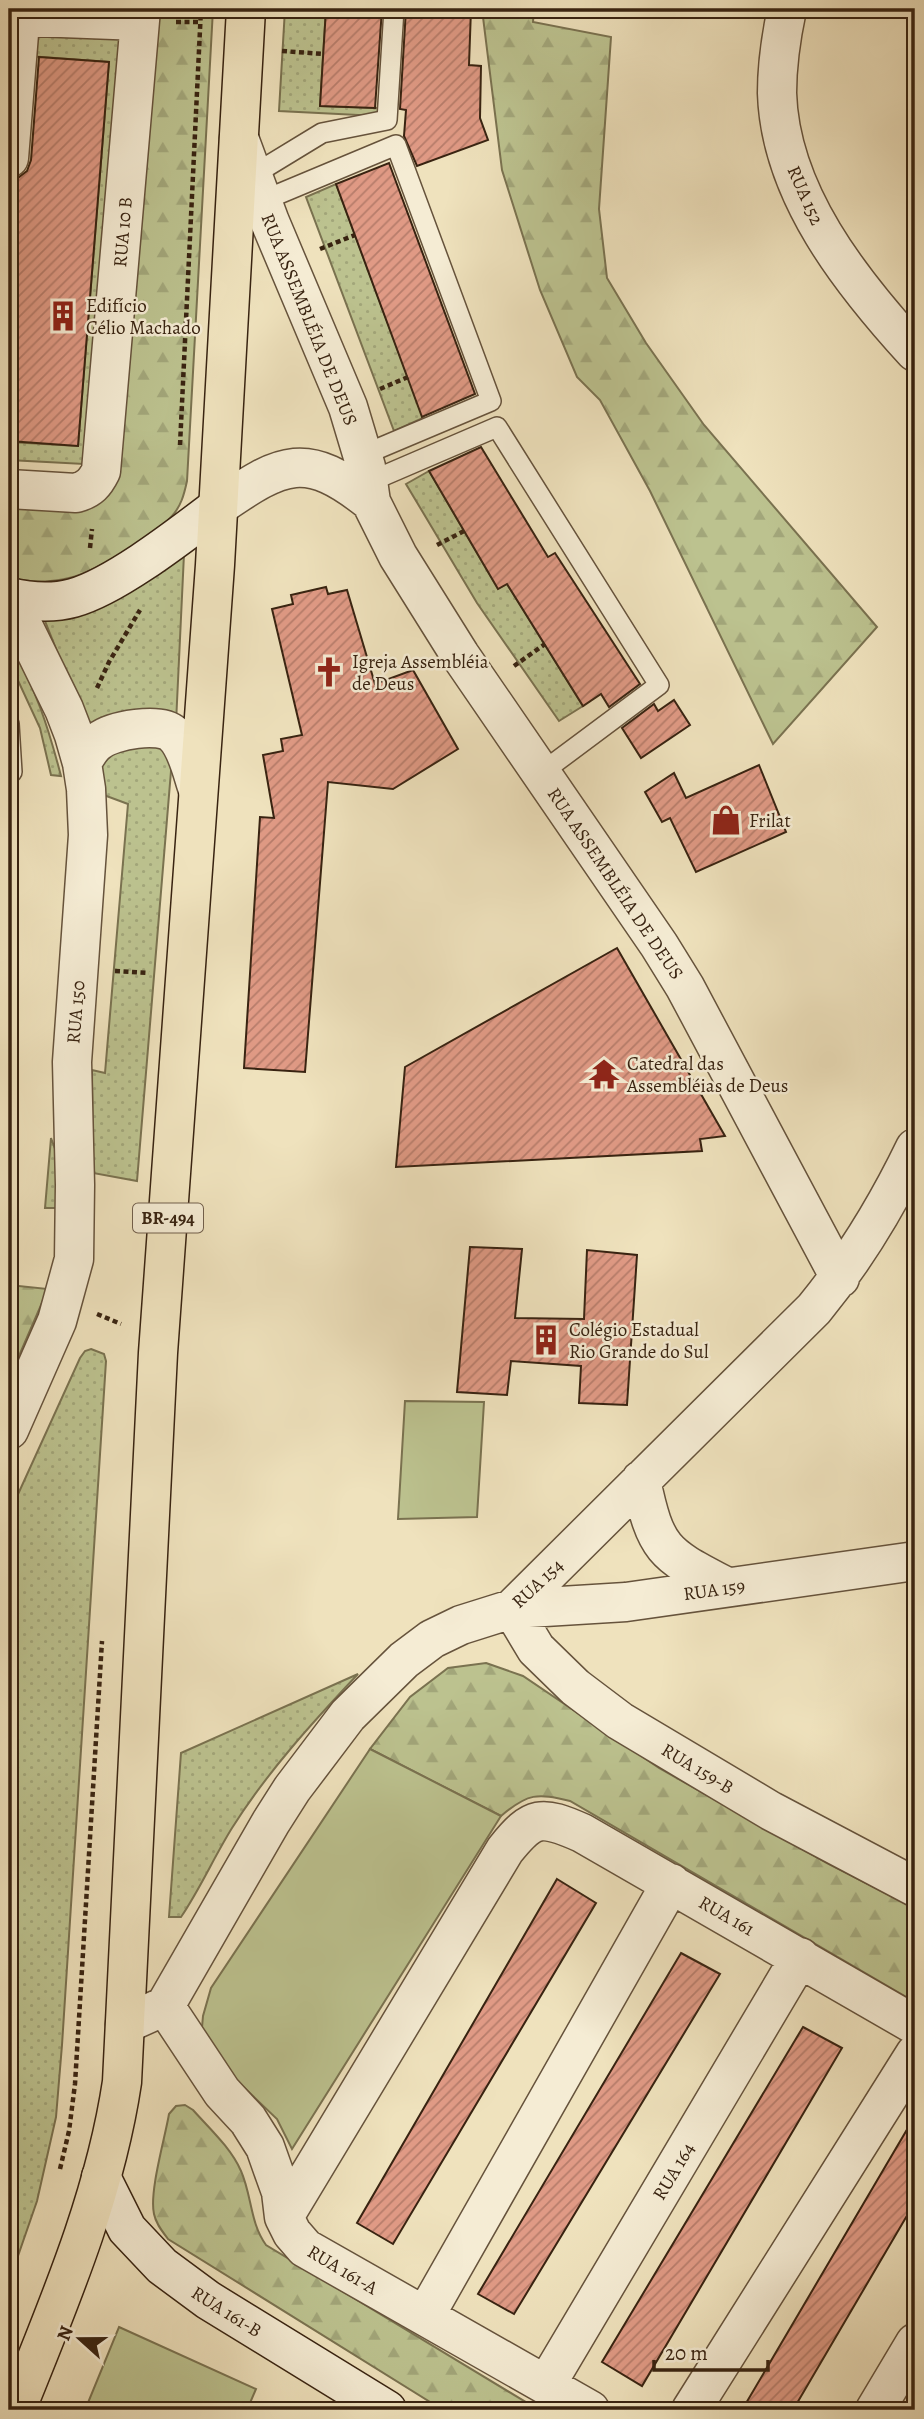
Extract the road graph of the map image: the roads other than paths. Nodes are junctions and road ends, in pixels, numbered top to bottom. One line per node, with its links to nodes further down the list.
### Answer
1 (246, 9): 6 (main road, BR-494)
2 (394, 9): 8 (lane)
3 (787, 9): 9 (street, RUA 152)
4 (17, 14): 5 (street); 7 (street)
5 (141, 15): 11 (street, RUA 10 B)
6 (239, 138): 8 (street, RUA ASSEMBLÉIA DE DEUS); 12 (main road, BR-494)
7 (9, 158)
8 (257, 188): 10 (street, RUA ASSEMBLÉIA DE DEUS); 10 (lane)
9 (915, 352)
10 (368, 479): 12 (street, RUA ASSEMBLÉIA DE DEUS); 17 (street, RUA ASSEMBLÉIA DE DEUS); 17 (lane)
11 (26, 490)
12 (219, 506): 13 (street, RUA ASSEMBLÉIA DE DEUS); 18 (main road, BR-494)
13 (9, 597): 15 (street, RUA 150)
14 (9, 724): 16 (lane)
15 (80, 753): 18 (street); 21 (street, RUA 150)
16 (12, 772)
17 (541, 773): 20 (street, RUA ASSEMBLÉIA DE DEUS)
18 (198, 790): 30 (main road, BR-494)
19 (915, 1148): 20 (street, RUA 154)
20 (840, 1278): 22 (street, RUA 154)
21 (9, 1430)
22 (641, 1480): 24 (street); 25 (street, RUA 154)
23 (915, 1561): 24 (street, RUA 159)
24 (727, 1587): 25 (street, RUA 159)
25 (512, 1609): 27 (street, RUA 159-B); 29 (street, RUA 154)
26 (671, 1883): 28 (street, RUA 161); 34 (street, RUA 161); 35 (street)
27 (915, 1887)
28 (800, 1957): 31 (street, RUA 161); 37 (street, RUA 164)
29 (165, 2006): 30 (street); 34 (street, RUA 161-A)
30 (125, 2024): 33 (main road, BR-494)
31 (915, 2025)
32 (915, 2054): 41 (street)
33 (101, 2177): 38 (main road, BR-494); 39 (street, RUA 161-B)
34 (284, 2217): 35 (street, RUA 161-A)
35 (425, 2316): 37 (street, RUA 161-A)
36 (915, 2343): 42 (street)
37 (546, 2385): 40 (street, RUA 161-A)
38 (16, 2410)
39 (387, 2410)
40 (590, 2410)
41 (691, 2410)
42 (874, 2410)

